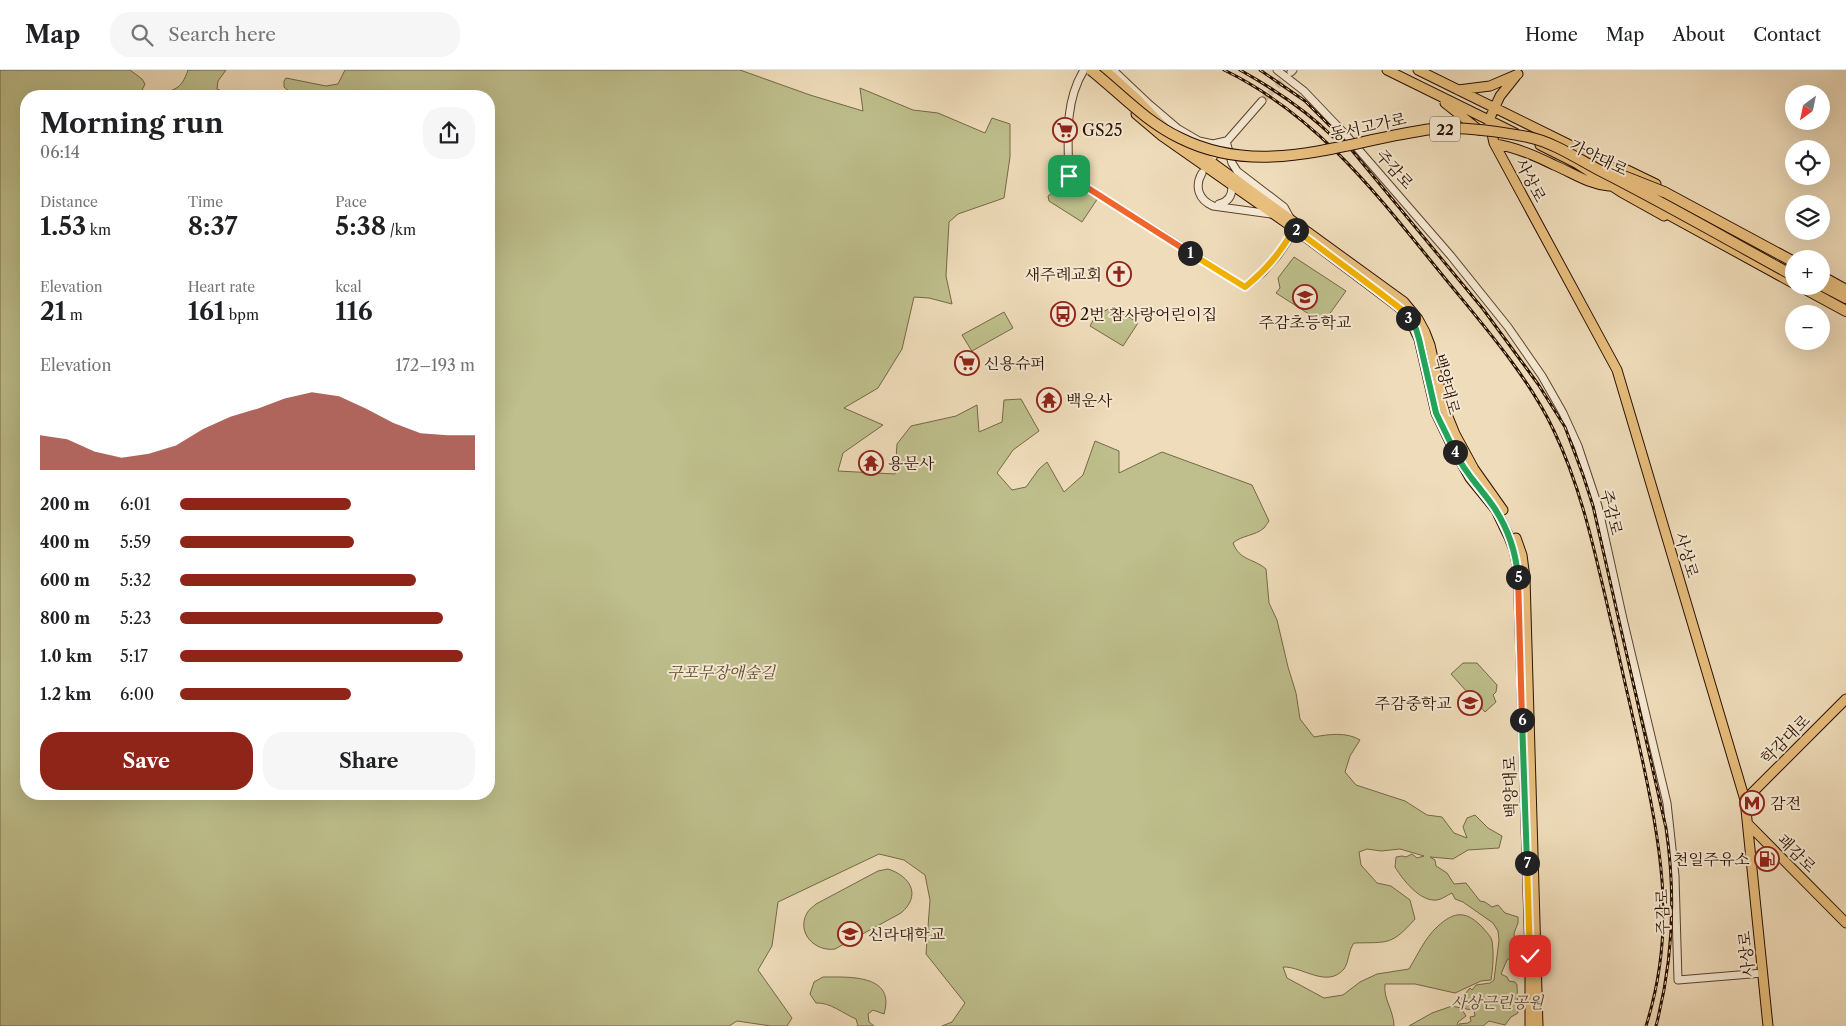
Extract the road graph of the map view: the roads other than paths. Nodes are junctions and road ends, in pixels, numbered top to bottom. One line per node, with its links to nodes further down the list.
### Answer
1 (1084, 70): 29 (street)
2 (1090, 70): 25 (main road, 백양대로); 34 (highway, 동서고가로 / 22, bridge)
3 (1100, 70): 23 (highway, 동서고가로 / 22, bridge)
4 (1106, 70): 28 (main road, 백양대로)
5 (1113, 70): 17 (street)
6 (1277, 70): 54 (street, 주감로)
7 (1387, 70): 11 (main road, 가야대로)
8 (1418, 70): 10 (main road, 가야대로)
9 (1520, 72): 10 (main road); 12 (main road)
10 (1457, 90): 14 (main road, 가야대로)
11 (1433, 93): 16 (main road, 가야대로); 18 (main road)
12 (1500, 96): 14 (main road); 15 (main road)
13 (1262, 101): 17 (street)
14 (1493, 107): 15 (main road, 가야대로); 16 (main road)
15 (1511, 116): 19 (main road, 가야대로)
16 (1488, 120): 18 (main road, 사상로); 21 (main road, 가야대로)
17 (1226, 141): 20 (street); 28 (street)
18 (1495, 144): 24 (main road); 51 (main road, 사상로)
19 (1576, 148): 31 (main road); 33 (main road, 가야대로)
20 (1213, 157)
21 (1573, 161): 24 (main road); 35 (main road, 가야대로)
22 (1202, 173): 26 (street)
23 (1620, 175): 30 (highway, bridge); 32 (highway, 동서고가로 / 22, bridge)
24 (1611, 186): 49 (main road)
25 (1232, 187): 26 (street); 27 (main road, 백양대로)
26 (1213, 206): 27 (street)
27 (1274, 214): 29 (main road, 백양대로)
28 (1290, 218): 29 (main road, 백양대로)
29 (1296, 227): 55 (main road, 백양대로); 56 (main road, 백양대로)
30 (1785, 255)
31 (1785, 255)
32 (1785, 263)
33 (1785, 263)
34 (1785, 274)
35 (1785, 274)
36 (1830, 277): 39 (main road)
37 (1830, 281): 41 (highway)
38 (1830, 286): 42 (main road)
39 (1846, 286)
40 (1830, 290): 46 (highway)
41 (1846, 290)
42 (1846, 294)
43 (1816, 295): 48 (highway)
44 (1825, 295): 47 (main road)
45 (1828, 295): 47 (highway)
46 (1846, 298)
47 (1846, 306)
48 (1846, 312)
49 (1846, 315)
50 (1846, 699): 51 (main road, 학감대로)
51 (1746, 800): 52 (main road, 사상로)
52 (1749, 825): 53 (main road, 괘감로); 54 (main road, 사상로)
53 (1846, 923)
54 (1763, 973): 57 (main road, 사상로)
55 (1530, 1026)
56 (1538, 1026)
57 (1768, 1026)

